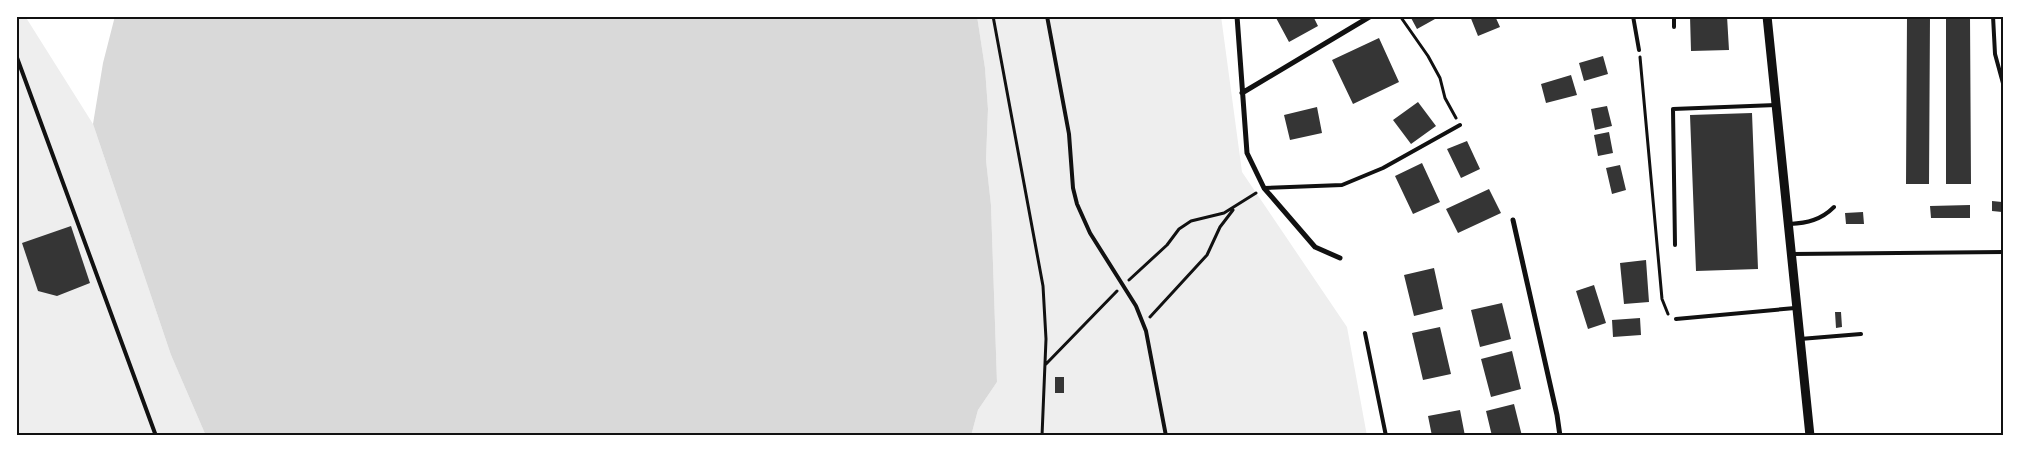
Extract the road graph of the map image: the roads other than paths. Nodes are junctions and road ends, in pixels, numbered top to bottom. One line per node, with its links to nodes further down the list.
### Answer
1 (1046, 16): 29 (lane)
2 (1237, 16): 12 (street)
3 (1371, 16): 12 (street)
4 (1633, 16): 9 (lane)
5 (1674, 16): 8 (lane)
6 (1768, 16): 13 (street)
7 (1993, 16): 11 (lane)
8 (1674, 28)
9 (1639, 50)
10 (16, 55): 28 (lane)
11 (2004, 87)
12 (1242, 93): 15 (street)
13 (1776, 105): 18 (street); 19 (lane)
14 (1460, 125): 15 (lane)
15 (1264, 188): 22 (street)
16 (1834, 207): 18 (lane)
17 (1513, 220): 31 (street)
18 (1790, 224): 21 (street)
19 (1675, 245)
20 (2004, 252): 21 (lane)
21 (1792, 254): 23 (street)
22 (1340, 258)
23 (1798, 308): 24 (lane); 27 (street)
24 (1676, 319)
25 (1365, 333): 30 (lane)
26 (1861, 334): 27 (lane)
27 (1800, 339): 32 (street)
28 (156, 436)
29 (1166, 436)
30 (1386, 436)
31 (1560, 436)
32 (1810, 436)

